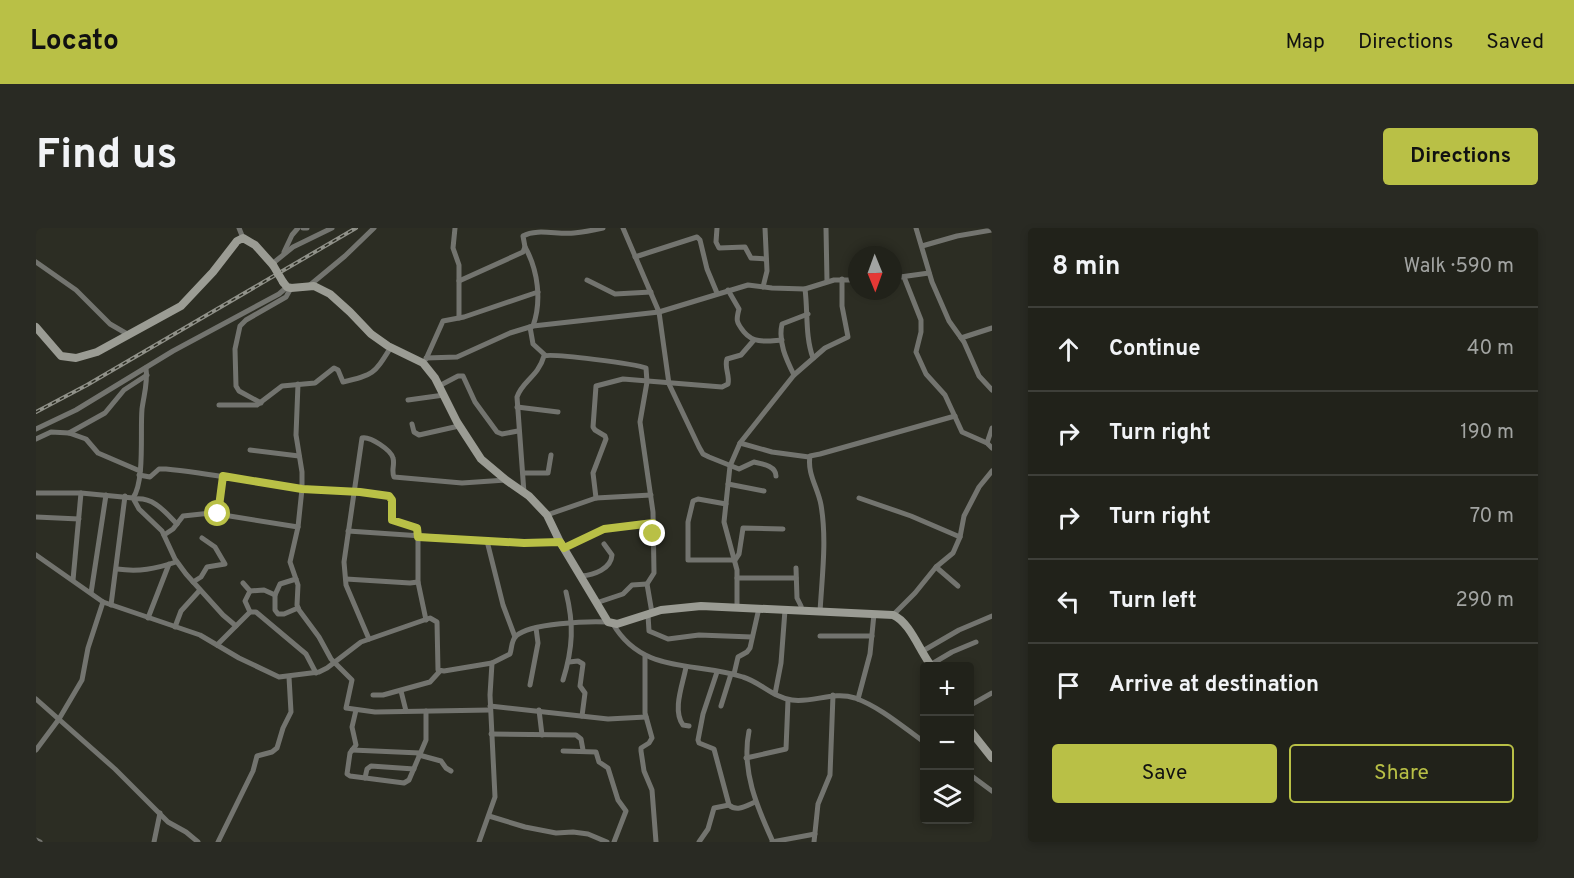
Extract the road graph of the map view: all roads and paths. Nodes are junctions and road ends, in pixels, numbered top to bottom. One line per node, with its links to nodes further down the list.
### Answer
1 (239, 228): 17 (street)
2 (301, 228): 3 (street); 20 (street)
3 (307, 228)
4 (332, 228): 20 (street)
5 (374, 228): 33 (street)
6 (455, 228): 30 (street)
7 (520, 228): 16 (street)
8 (603, 228): 15 (street)
9 (623, 228): 21 (street)
10 (717, 228): 22 (street)
11 (765, 228): 22 (street)
12 (826, 228): 31 (street)
13 (916, 228): 18 (street)
14 (992, 230): 18 (street)
15 (572, 231): 16 (street)
16 (523, 236): 19 (street)
17 (243, 238): 24 (street); 46 (street)
18 (922, 246): 25 (street)
19 (525, 247): 30 (street); 37 (street)
20 (282, 254): 24 (street)
21 (635, 257): 38 (street); 39 (street)
22 (766, 259): 34 (street)
23 (36, 262): 46 (street)
24 (272, 264): 32 (street, bridge)
25 (929, 273): 26 (street); 47 (street)
26 (904, 277): 67 (street)
27 (842, 279): 28 (street); 31 (street); 52 (street)
28 (848, 279)
29 (587, 280): 38 (street)
30 (459, 281): 42 (street)
31 (827, 281): 35 (street)
32 (287, 286): 33 (street); 54 (street); 63 (street)
33 (309, 286): 50 (street)
34 (763, 286): 35 (street); 36 (street)
35 (805, 289): 41 (street)
36 (728, 290): 39 (street); 48 (street)
37 (538, 292): 42 (street); 43 (street)
38 (651, 292): 40 (street)
39 (717, 293): 40 (street)
40 (659, 312): 43 (street); 58 (street)
41 (808, 314): 49 (street); 52 (street)
42 (459, 318): 53 (street)
43 (532, 326): 51 (street); 53 (street)
44 (36, 327): 46 (street)
45 (992, 328): 47 (street)
46 (129, 335)
47 (961, 338): 60 (street)
48 (754, 340): 49 (street); 58 (street)
49 (782, 340): 55 (street)
50 (391, 347): 53 (street); 57 (street)
51 (545, 355): 56 (street); 65 (street)
52 (813, 358): 55 (street)
53 (425, 361): 59 (street)
54 (146, 371): 71 (street); 73 (street); 84 (street)
55 (794, 375): 75 (street)
56 (647, 382): 58 (street); 98 (street); 101 (street)
57 (298, 384): 63 (street); 80 (street)
58 (669, 384): 82 (street)
59 (439, 386): 61 (street); 72 (street)
60 (992, 390)
61 (444, 395): 62 (street); 69 (street)
62 (408, 400)
63 (261, 402): 64 (street)
64 (219, 405)
65 (517, 407): 66 (street); 72 (street)
66 (558, 412)
67 (955, 416): 76 (street); 81 (street)
68 (412, 424): 69 (street)
69 (459, 426): 88 (street)
70 (992, 428): 76 (street)
71 (36, 429)
72 (518, 431): 85 (street)
73 (69, 433): 74 (street); 84 (street)
74 (36, 439)
75 (740, 443): 81 (street); 82 (street)
76 (987, 443): 77 (street)
77 (992, 448)
78 (250, 450): 80 (street)
79 (551, 455): 85 (street)
80 (299, 456): 91 (street)
81 (809, 457): 152 (street)
82 (730, 466): 87 (street); 90 (street)
83 (992, 471): 115 (street)
84 (139, 473): 86 (street); 100 (street)
85 (523, 473): 96 (street)
86 (223, 476): 91 (street); 104 (street)
87 (776, 476)
88 (506, 480): 95 (street); 96 (street)
89 (36, 484): 93 (street)
90 (728, 484): 92 (street); 103 (street)
91 (302, 489): 95 (street); 110 (street)
92 (764, 491)
93 (36, 493): 94 (street)
94 (81, 493): 97 (street); 107 (street)
95 (353, 493): 112 (street); 114 (street)
96 (524, 493): 105 (street)
97 (106, 495): 99 (street); 141 (street)
98 (651, 495): 101 (street); 108 (street)
99 (125, 496): 100 (street); 125 (street)
100 (134, 498): 109 (street); 113 (street)
101 (596, 498): 105 (street)
102 (860, 498): 115 (street)
103 (726, 504): 121 (street); 121 (street)
104 (218, 514): 109 (street); 110 (street)
105 (547, 515): 119 (street)
106 (36, 517): 107 (street)
107 (79, 519): 132 (street)
108 (653, 523): 119 (street); 136 (street)
109 (177, 524): 113 (street)
110 (298, 527): 130 (street)
111 (783, 529): 121 (street)
112 (348, 531): 114 (street); 131 (street)
113 (164, 535): 122 (street)
114 (418, 537): 117 (street); 134 (street)
115 (960, 537): 124 (street)
116 (202, 538): 133 (street)
117 (487, 541): 119 (street); 166 (street)
118 (604, 544): 127 (street)
119 (562, 545): 127 (street)
120 (36, 555): 132 (street)
121 (735, 560): 128 (street)
122 (176, 562): 123 (street); 133 (street)
123 (169, 564): 125 (street); 157 (street)
124 (936, 567): 137 (street); 155 (street)
125 (117, 568): 145 (street)
126 (796, 568): 129 (street)
127 (581, 576): 144 (street)
128 (737, 578): 129 (street); 146 (street)
129 (796, 578): 150 (street)
130 (296, 579): 142 (street); 147 (street)
131 (346, 579): 134 (street); 168 (street)
132 (73, 580): 141 (street)
133 (193, 582): 138 (street)
134 (418, 582): 158 (street)
135 (243, 583): 139 (street)
136 (647, 584): 144 (street); 153 (street)
137 (958, 586)
138 (200, 590): 161 (street); 162 (street)
139 (250, 591): 142 (street); 151 (street)
140 (566, 592): 159 (street)
141 (91, 593): 143 (street)
142 (275, 595): 147 (street)
143 (103, 602): 145 (street); 203 (street)
144 (596, 603): 160 (street)
145 (111, 605): 157 (street)
146 (737, 607): 148 (street); 153 (street)
147 (298, 608): 173 (street)
148 (759, 608): 149 (street); 167 (street)
149 (785, 610): 150 (street); 188 (street)
150 (801, 611): 152 (street)
151 (250, 612): 161 (street); 181 (street)
152 (820, 612): 154 (street)
153 (650, 614): 160 (street); 167 (street)
154 (874, 614): 155 (street); 165 (street)
155 (893, 615): 171 (street)
156 (992, 616): 171 (street)
157 (148, 618): 162 (street)
158 (426, 620): 168 (street); 179 (street)
159 (573, 623): 160 (street); 163 (street); 174 (street)
160 (610, 623): 172 (street)
161 (236, 626): 170 (street)
162 (175, 627): 170 (street)
163 (537, 628): 166 (street); 185 (street)
164 (820, 636): 165 (street)
165 (872, 636): 192 (street)
166 (515, 637): 177 (street)
167 (752, 638): 182 (street)
168 (369, 639): 173 (street)
169 (976, 642): 176 (street)
170 (217, 645): 183 (street)
171 (921, 652): 175 (street)
172 (645, 656): 178 (street); 202 (street)
173 (334, 662): 181 (street); 197 (street)
174 (569, 662): 184 (street); 201 (street)
175 (928, 662)
176 (937, 662)
177 (492, 663): 179 (street); 196 (street)
178 (686, 667): 180 (street); 204 (street)
179 (440, 671): 186 (street)
180 (717, 672): 182 (street); 223 (street)
181 (316, 673): 183 (street)
182 (733, 674): 188 (street); 195 (street)
183 (290, 677): 230 (street)
184 (563, 680)
185 (530, 685)
186 (401, 691): 189 (street); 199 (street)
187 (992, 693): 194 (street)
188 (775, 694): 193 (street)
189 (373, 695)
190 (833, 695): 192 (street); 193 (street); 227 (street)
191 (36, 699): 203 (street)
192 (858, 699): 209 (street)
193 (788, 700): 215 (street)
194 (974, 703)
195 (721, 706)
196 (490, 708): 198 (street); 200 (street); 206 (street)
197 (356, 710): 199 (street); 211 (street)
198 (539, 710): 201 (street); 207 (street)
199 (406, 711): 200 (street)
200 (426, 711): 214 (street)
201 (582, 716): 202 (street)
202 (646, 717): 235 (street)
203 (59, 719): 210 (street); 224 (street)
204 (689, 726)
205 (749, 731): 215 (street)
206 (491, 734): 207 (street); 225 (street)
207 (542, 735): 212 (street)
208 (974, 735): 216 (street)
209 (920, 739)
210 (36, 750)
211 (352, 750): 214 (street); 219 (street)
212 (583, 750): 213 (street); 234 (street)
213 (562, 751)
214 (420, 754): 217 (street); 218 (street)
215 (746, 758): 222 (street)
216 (992, 758)
217 (414, 769): 219 (street); 219 (street)
218 (451, 771)
219 (365, 778)
220 (974, 778): 221 (street)
221 (992, 791)
222 (755, 802): 223 (street); 237 (street)
223 (729, 805): 236 (street)
224 (160, 813): 228 (street); 229 (street)
225 (489, 816): 226 (street); 231 (street)
226 (556, 833): 232 (street); 233 (street)
227 (815, 834): 237 (street); 238 (street)
228 (154, 842)
229 (198, 842)
230 (218, 842)
231 (479, 842)
232 (556, 842)
233 (607, 842)
234 (614, 842)
235 (656, 842)
236 (699, 842)
237 (772, 842)
238 (814, 842)

